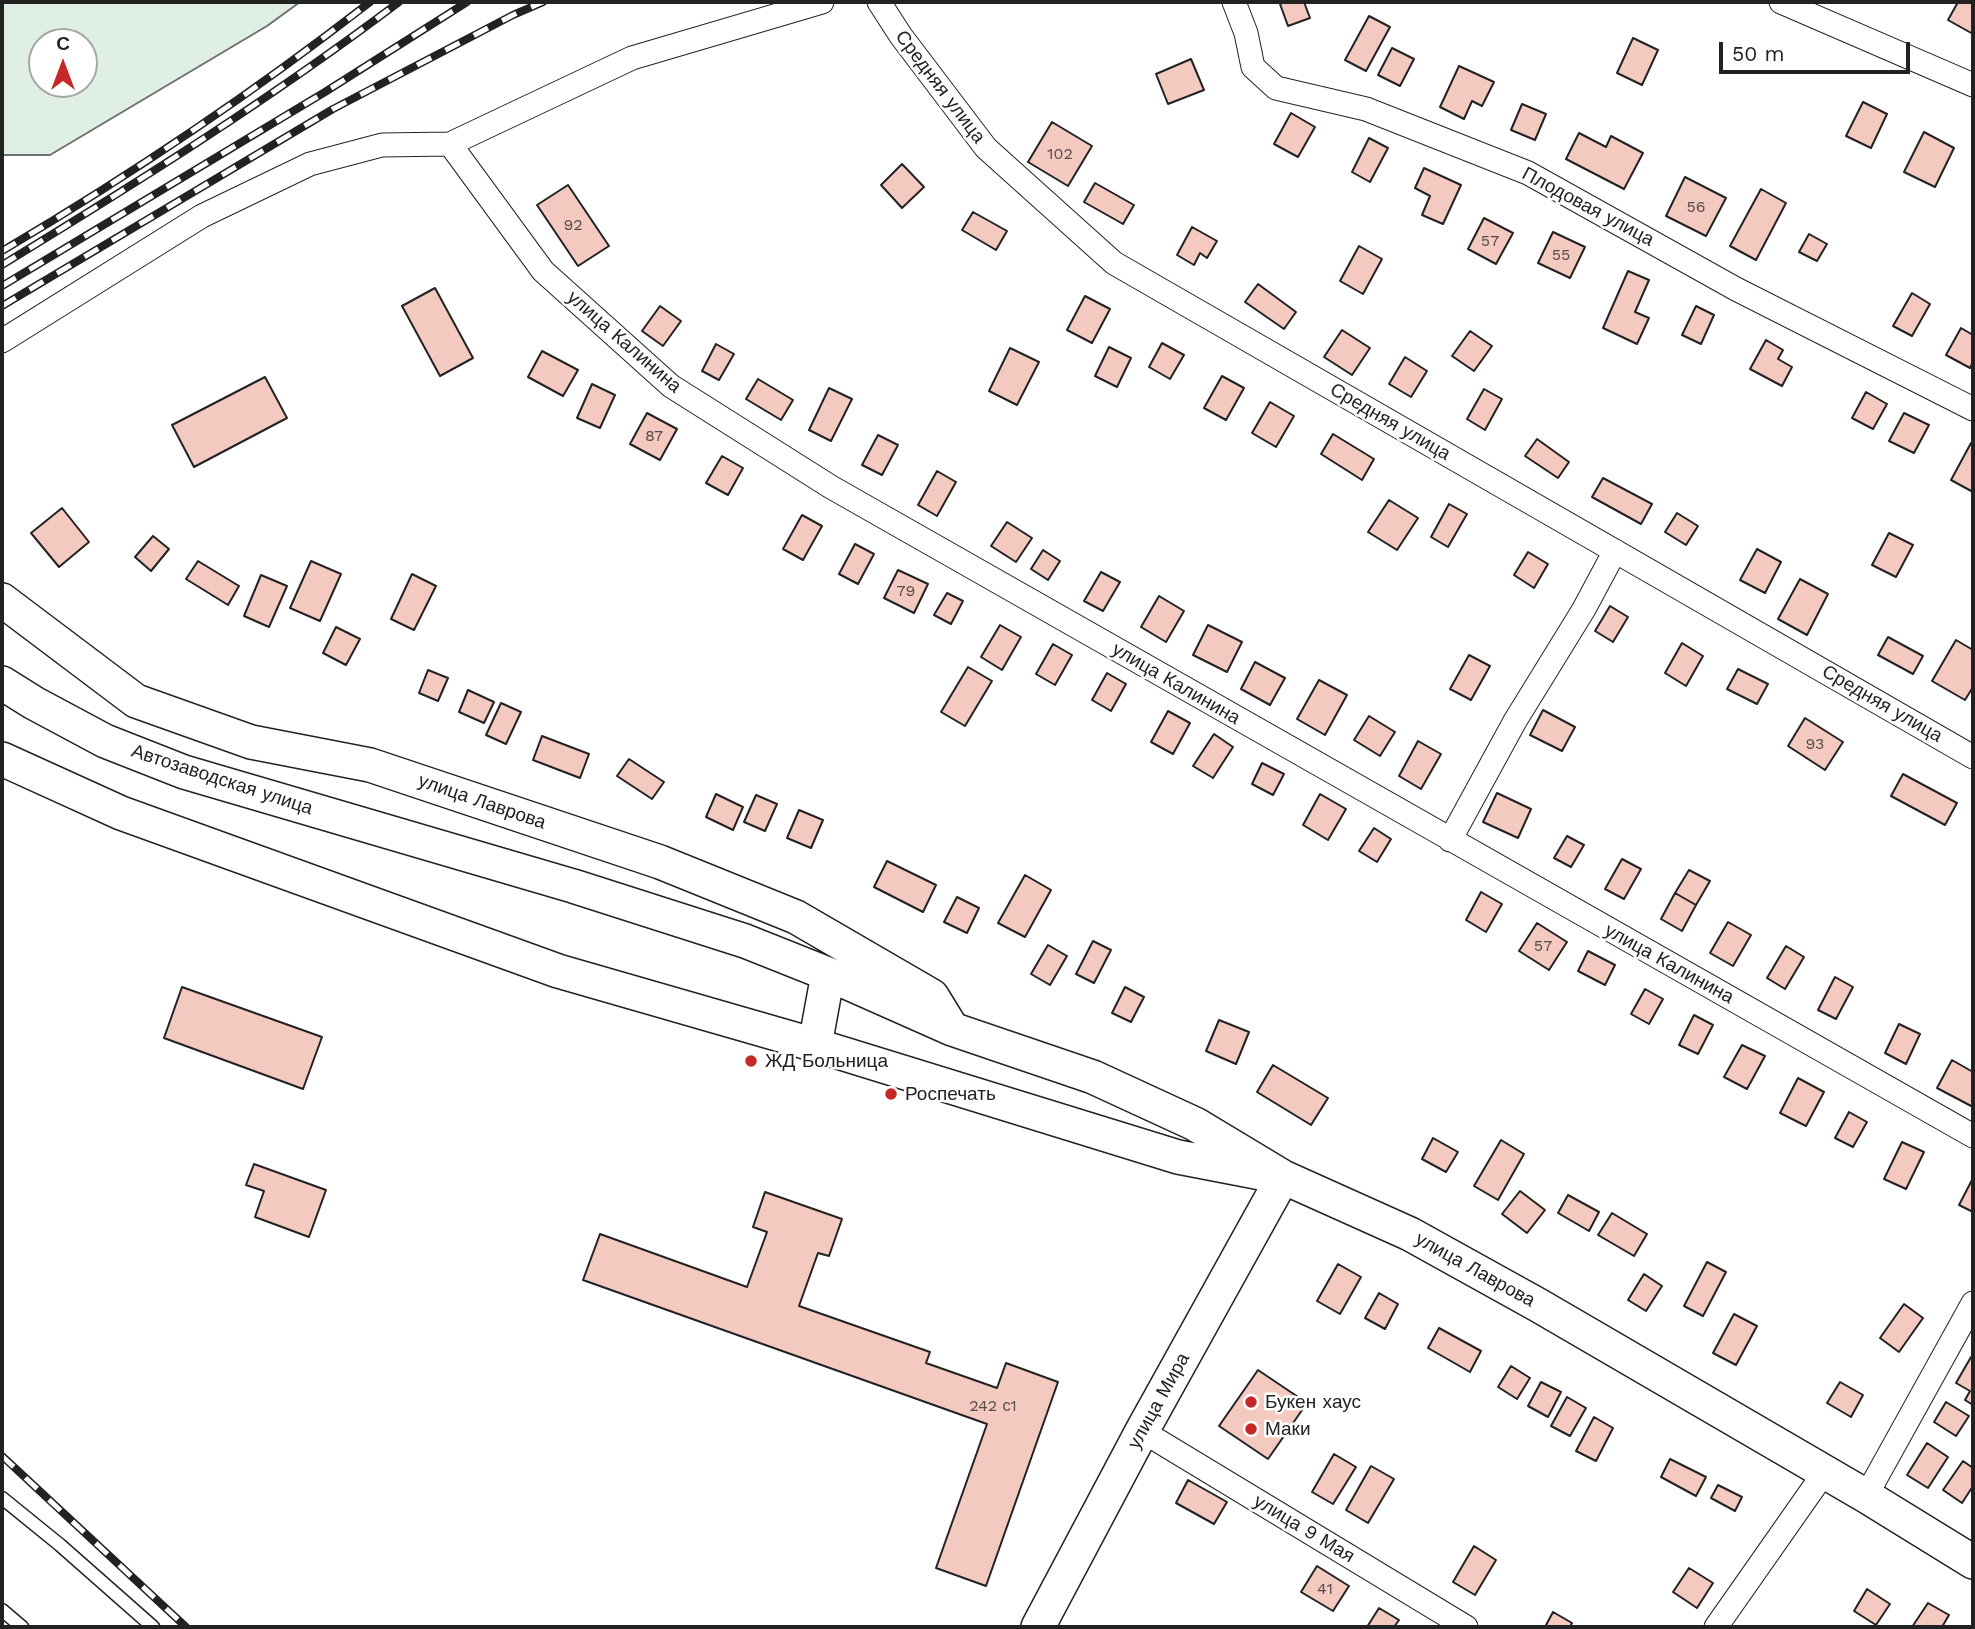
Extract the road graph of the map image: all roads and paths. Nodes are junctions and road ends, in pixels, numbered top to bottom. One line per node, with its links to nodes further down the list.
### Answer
1 (822, 2): 6 (street)
2 (879, 2): 9 (street, Средняя улица)
3 (1234, 2): 8 (street, Плодовая улица)
4 (1780, 2): 5 (street)
5 (1973, 85)
6 (450, 144): 7 (street); 15 (street, улица Калинина)
7 (2, 341)
8 (1973, 409)
9 (1615, 551): 12 (street, Средняя улица); 15 (street)
10 (2, 600): 17 (main road, улица Лаврова)
11 (2, 683): 14 (main road, Автозаводская улица)
12 (1973, 757)
13 (2, 759): 18 (main road)
14 (333, 816): 16 (main road, улица Лаврова)
15 (1450, 840): 19 (street, улица Калинина)
16 (828, 974): 17 (main road, улица Лаврова); 18 (main road)
17 (952, 1029): 20 (main road, улица Лаврова)
18 (815, 1045): 20 (main road)
19 (1973, 1136)
20 (1283, 1177): 22 (main road, улица Мира); 23 (main road, улица Лаврова)
21 (1973, 1303): 24 (street)
22 (1142, 1431): 30 (main road, улица Мира); 31 (street, улица 9 Мая)
23 (1824, 1473): 24 (main road, улица Лаврова); 32 (street)
24 (1866, 1496): 26 (main road, улица Лаврова)
25 (2, 1498): 29 (lane)
26 (1973, 1562)
27 (2, 1610): 28 (lane)
28 (22, 1627)
29 (153, 1627)
30 (1038, 1627)
31 (1466, 1627)
32 (1716, 1627)

